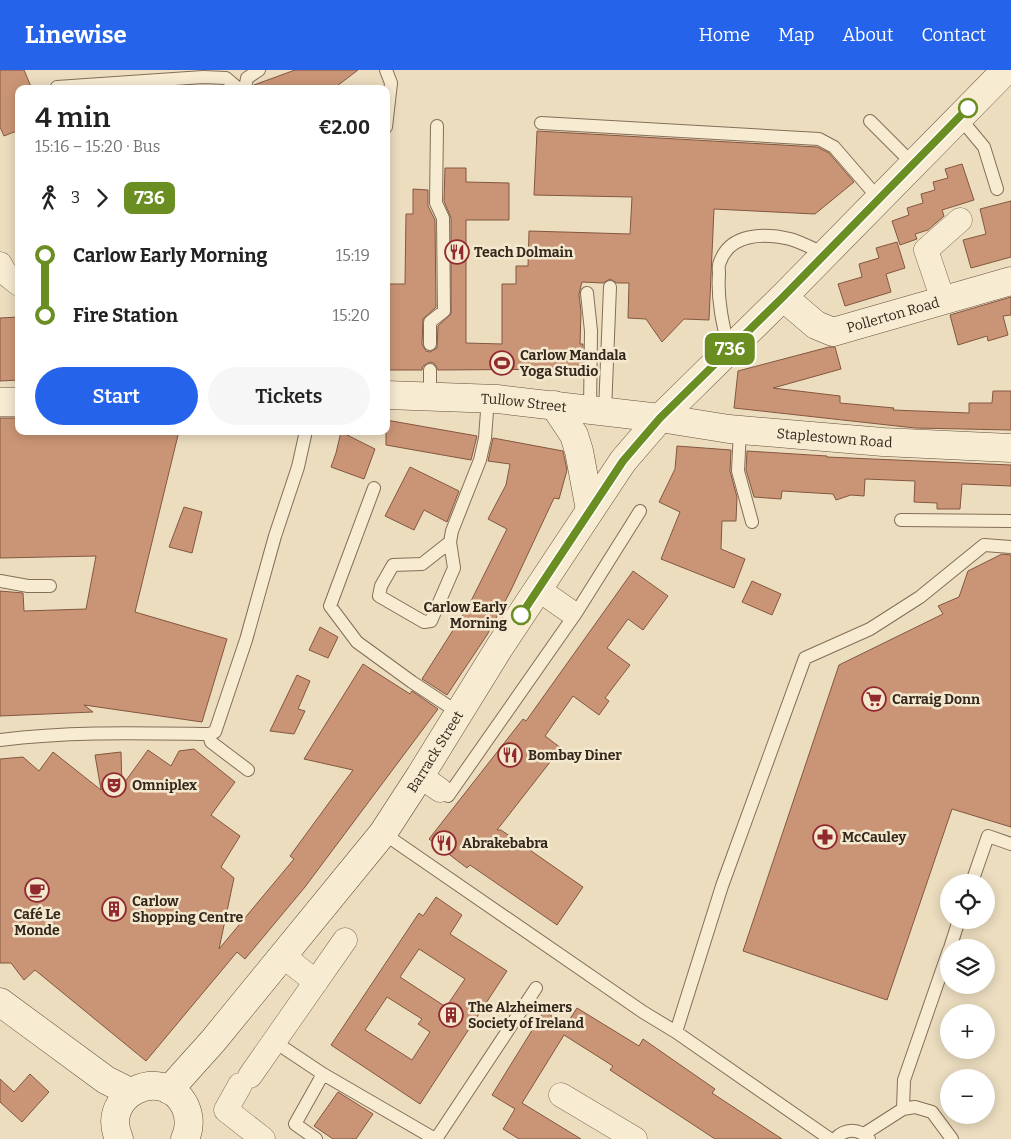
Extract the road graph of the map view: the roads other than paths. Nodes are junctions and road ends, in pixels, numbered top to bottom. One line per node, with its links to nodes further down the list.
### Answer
1 (259, 70): 6 (lane)
2 (386, 70): 7 (lane)
3 (1006, 70): 8 (main road, Barrack Street)
4 (86, 85): 5 (lane)
5 (234, 85)
6 (246, 85)
7 (390, 85)
8 (959, 117): 12 (main road, Barrack Street); 13 (lane)
9 (870, 121): 12 (lane)
10 (540, 123): 14 (lane)
11 (438, 126): 24 (lane)
12 (914, 164): 14 (main road, Barrack Street)
13 (997, 190)
14 (879, 199): 16 (main road, Barrack Street)
15 (960, 220): 23 (street)
16 (825, 254): 22 (main road, Barrack Street); 25 (lane)
17 (0, 264): 18 (street)
18 (15, 281)
19 (1011, 281): 23 (main road, Pollerton Road)
20 (610, 287): 33 (lane)
21 (587, 293): 33 (lane)
22 (783, 297): 23 (main road, Pollerton Road); 25 (main road, Barrack Street)
23 (943, 300)
24 (430, 344)
25 (729, 350): 34 (main road, Barrack Street)
26 (430, 370): 28 (lane)
27 (390, 395): 28 (main road, Tullow Street)
28 (430, 397): 29 (main road, Tullow Street)
29 (488, 398): 32 (main road, Tullow Street); 44 (lane)
30 (0, 402): 31 (main road)
31 (15, 402)
32 (554, 405): 33 (main road, Tullow Street); 39 (main road)
33 (598, 410): 34 (main road, Tullow Street)
34 (660, 418): 35 (main road, Staplestown Road); 39 (main road, Barrack Street)
35 (740, 429): 37 (main road, Staplestown Road); 43 (lane)
36 (305, 435): 51 (lane)
37 (1011, 448)
38 (374, 488): 50 (lane)
39 (590, 510): 48 (main road, Barrack Street)
40 (640, 511): 49 (lane)
41 (900, 520): 42 (lane)
42 (1011, 521)
43 (752, 522)
44 (450, 542): 44 (lane)
45 (1011, 547): 64 (lane)
46 (0, 581): 47 (lane)
47 (50, 586)
48 (538, 589): 49 (street); 50 (main road, Barrack Street)
49 (572, 611): 54 (lane)
50 (459, 713): 54 (main road, Barrack Street)
51 (209, 734): 52 (lane); 53 (lane)
52 (0, 740)
53 (248, 770)
54 (430, 783): 55 (main road, Barrack Street)
55 (383, 833): 59 (main road, Barrack Street); 64 (lane)
56 (1011, 844): 57 (lane)
57 (975, 874)
58 (345, 940): 61 (street)
59 (283, 956): 61 (street); 67 (main road, Barrack Street)
60 (940, 975): 70 (lane)
61 (316, 982): 65 (street)
62 (536, 988): 77 (lane)
63 (0, 1002): 69 (main road)
64 (676, 1032): 78 (lane)
65 (275, 1042): 66 (lane); 75 (street)
66 (323, 1074): 76 (lane); 77 (lane)
67 (175, 1095): 69 (main road); 74 (main road)
68 (561, 1095): 72 (street)
69 (124, 1101): 73 (main road)
70 (903, 1109): 71 (lane); 80 (lane)
71 (867, 1136): 79 (lane)
72 (631, 1138)
73 (119, 1139)
74 (185, 1139)
75 (263, 1139)
76 (316, 1139)
77 (436, 1139)
78 (830, 1139)
79 (835, 1139)
80 (952, 1139)

